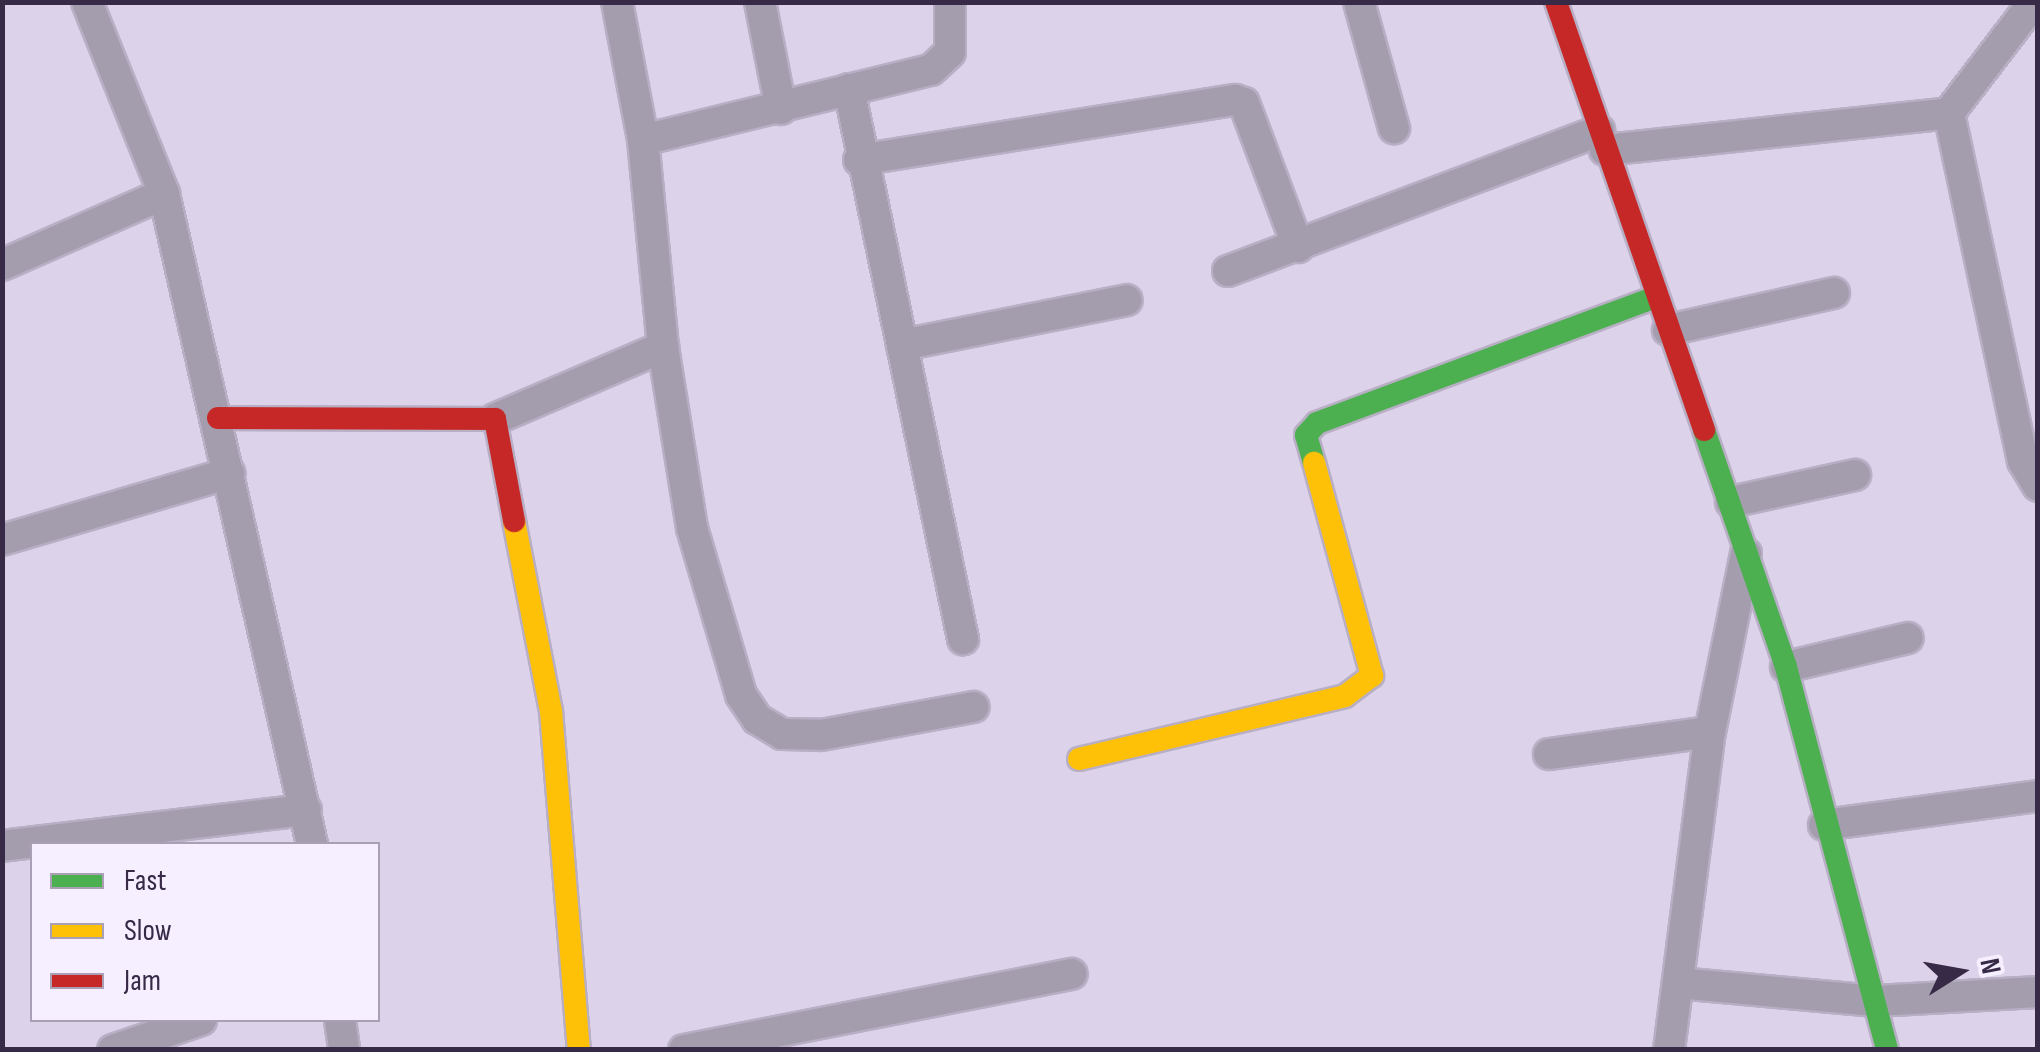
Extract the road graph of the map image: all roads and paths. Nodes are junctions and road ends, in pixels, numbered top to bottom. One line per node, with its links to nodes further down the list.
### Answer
1 (87, 2): 15 (street)
2 (617, 2): 12 (street)
3 (760, 2): 9 (street)
4 (950, 2): 8 (street)
5 (1360, 2): 11 (street)
6 (1556, 2): 13 (street)
7 (2034, 2): 10 (street)
8 (849, 88): 9 (street); 14 (street)
9 (781, 109): 12 (street)
10 (1949, 113): 13 (street); 29 (street)
11 (1394, 128)
12 (643, 140): 24 (street)
13 (1602, 141): 16 (street); 20 (street)
14 (859, 160): 16 (street); 23 (street)
15 (164, 194): 17 (street); 25 (street)
16 (1298, 248): 18 (street)
17 (2, 265)
18 (1228, 271)
19 (1834, 292): 22 (street)
20 (1656, 297): 22 (street); 39 (street)
21 (1126, 300): 23 (street)
22 (1668, 330): 30 (street)
23 (902, 345): 34 (street)
24 (662, 347): 26 (street); 36 (street)
25 (218, 418): 26 (street); 27 (street)
26 (495, 419): 55 (street)
27 (229, 473): 31 (street); 41 (street)
28 (1855, 475): 30 (street)
29 (2038, 486)
30 (1731, 502): 32 (street)
31 (2, 540)
32 (1746, 553): 35 (street); 37 (street)
33 (1908, 638): 35 (street)
34 (964, 639)
35 (1786, 667): 42 (street)
36 (973, 707)
37 (1710, 732): 38 (street); 48 (street)
38 (1549, 754)
39 (1079, 759)
40 (2038, 796): 42 (street)
41 (306, 810): 43 (street); 44 (street)
42 (1824, 826): 50 (street)
43 (36, 842)
44 (312, 842)
45 (30, 843): 46 (street)
46 (2, 846)
47 (1072, 974): 56 (street)
48 (1678, 983): 50 (street); 57 (street)
49 (2038, 992): 50 (street)
50 (1875, 1000): 58 (street)
51 (194, 1022): 53 (street)
52 (340, 1022): 54 (street)
53 (113, 1050)
54 (344, 1050)
55 (579, 1050)
56 (684, 1050)
57 (1669, 1050)
58 (1887, 1050)

